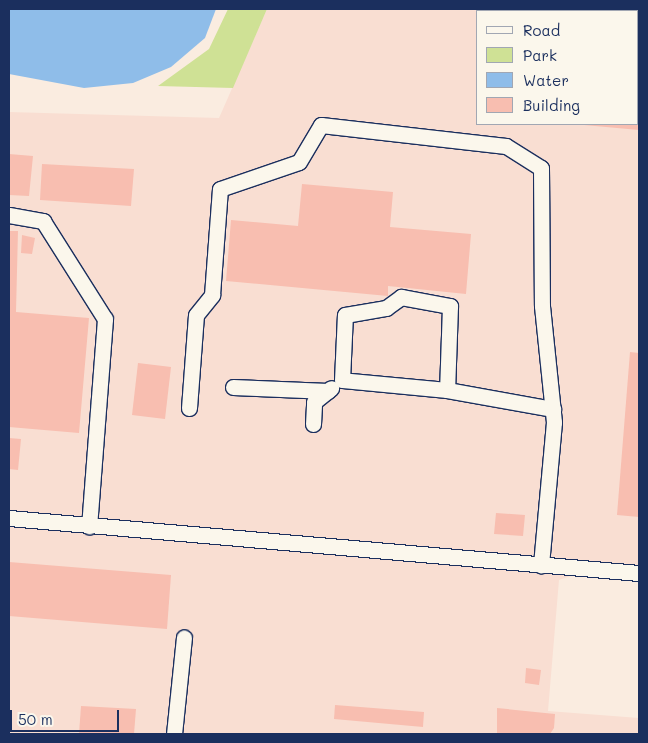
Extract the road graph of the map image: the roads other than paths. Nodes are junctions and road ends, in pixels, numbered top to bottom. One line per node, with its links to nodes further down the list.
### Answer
1 (9, 215): 10 (street)
2 (342, 380): 4 (street); 4 (street); 5 (street)
3 (233, 387): 5 (street)
4 (447, 390): 7 (street)
5 (328, 391): 8 (street)
6 (189, 408): 7 (street)
7 (553, 409): 11 (street)
8 (313, 424)
9 (9, 518): 10 (street)
10 (89, 526): 11 (street)
11 (542, 565): 12 (street)
12 (639, 573)
13 (184, 638): 14 (street)
14 (174, 734)

